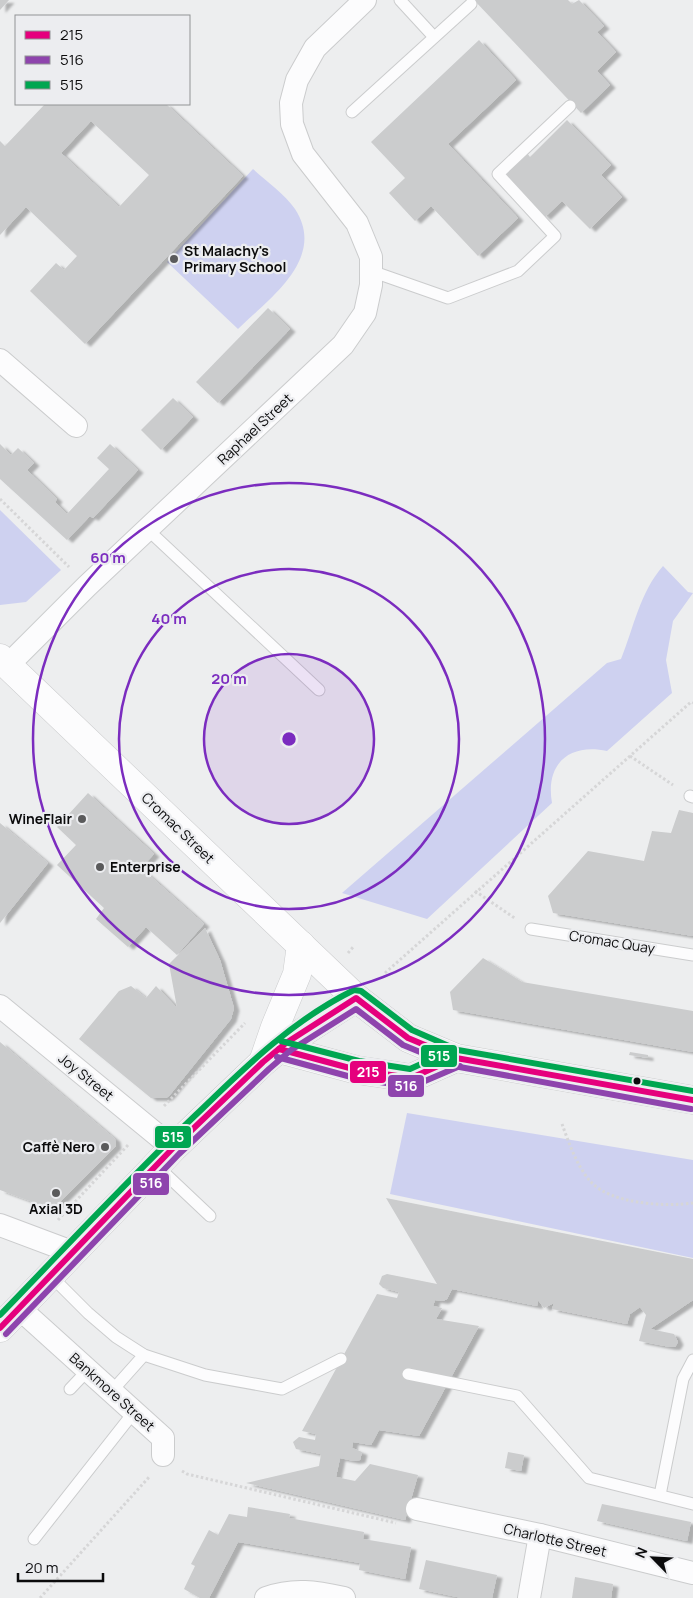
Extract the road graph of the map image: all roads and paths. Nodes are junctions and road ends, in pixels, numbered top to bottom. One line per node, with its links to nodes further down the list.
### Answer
1 (400, 0): 4 (lane)
2 (361, 1): 7 (street, Raphael Street)
3 (471, 4): 4 (lane)
4 (434, 37): 6 (lane)
5 (570, 106): 7 (lane)
6 (352, 112)
7 (371, 271): 11 (street, Raphael Street)
8 (0, 360): 9 (street)
9 (76, 426)
10 (0, 499): 12 (path)
11 (147, 529): 12 (street, Raphael Street); 14 (lane)
12 (87, 586): 13 (street, Raphael Street)
13 (4, 662): 20 (main road, Cromac Street)
14 (319, 690)
15 (693, 703): 16 (path)
16 (630, 756): 17 (path); 18 (path)
17 (692, 797)
18 (475, 891): 19 (path); 22 (path)
19 (531, 929): 21 (lane, Cromac Quay)
20 (301, 945): 23 (main road, Cromac Street); 26 (main road)
21 (693, 955)
22 (385, 973)
23 (356, 998): 26 (main road); 27 (main road, Cromac Street)
24 (0, 1006): 32 (street, Joy Street)
25 (250, 1018): 29 (path)
26 (271, 1055): 27 (main road); 32 (main road)
27 (456, 1058): 28 (main road, Cromac Street)
28 (693, 1100)
29 (158, 1113)
30 (562, 1124): 33 (path)
31 (136, 1137): 35 (path)
32 (164, 1156): 34 (lane); 37 (main road)
33 (693, 1203)
34 (210, 1216)
35 (57, 1221)
36 (0, 1225): 37 (street)
37 (72, 1252): 38 (main road)
38 (50, 1275): 39 (main road); 41 (lane)
39 (19, 1308): 40 (main road); 44 (street, Bankmore Street)
40 (0, 1328)
41 (144, 1355): 42 (lane); 47 (lane)
42 (341, 1359)
43 (693, 1360): 50 (lane)
44 (87, 1371): 46 (lane); 47 (street, Bankmore Street)
45 (408, 1374): 50 (lane)
46 (70, 1389)
47 (111, 1392): 48 (street, Bankmore Street)
48 (134, 1412): 49 (street, Bankmore Street); 54 (lane)
49 (163, 1455): 52 (path); 56 (path)
50 (660, 1495): 51 (lane)
51 (693, 1504)
52 (411, 1517): 53 (street, Charlotte Street)
53 (540, 1535): 55 (street, Charlotte Street); 59 (street)
54 (34, 1539)
55 (693, 1573)
56 (40, 1598)
57 (266, 1598): 58 (street)
58 (344, 1598)
59 (529, 1598)

